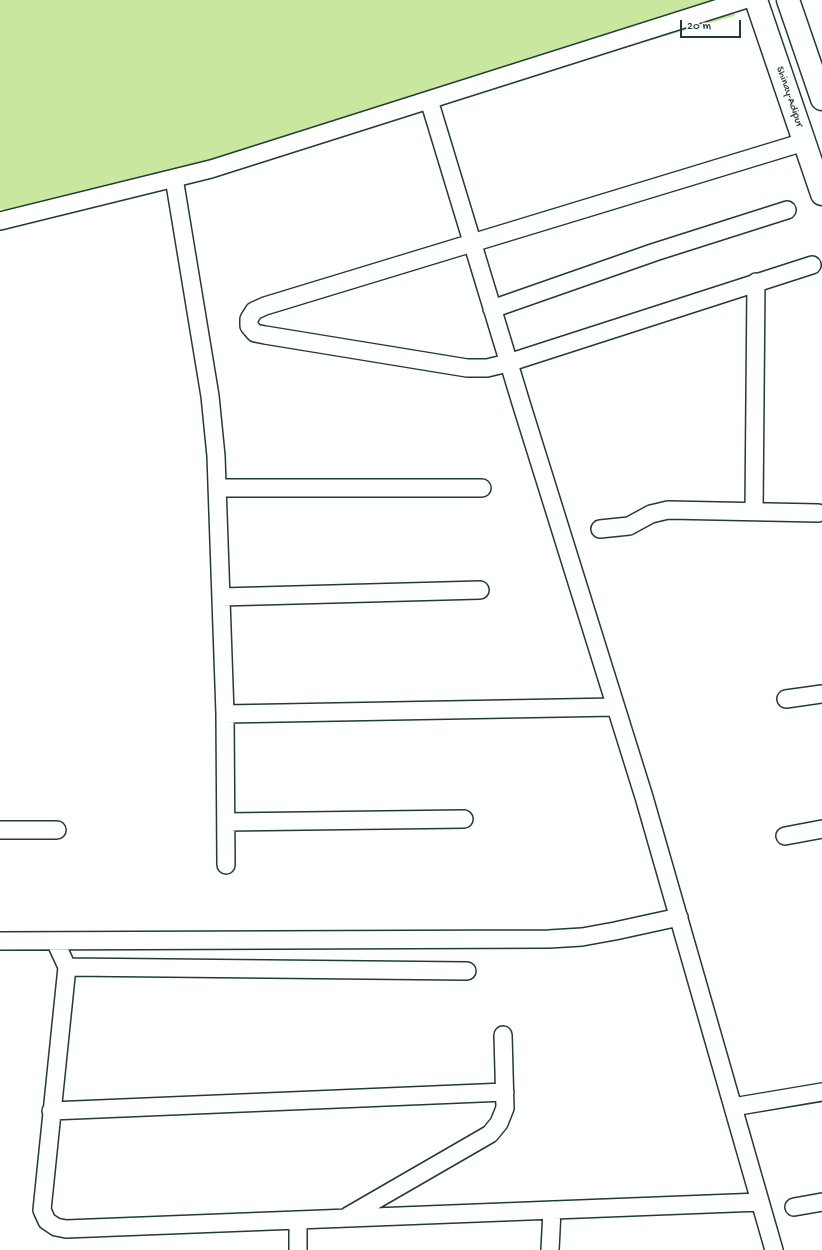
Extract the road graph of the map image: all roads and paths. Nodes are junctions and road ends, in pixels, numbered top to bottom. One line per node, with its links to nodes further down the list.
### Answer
1 (744, 0): 5 (street)
2 (756, 0): 6 (main road, Shinay-Adipur)
3 (788, 0): 4 (main road)
4 (822, 99)
5 (429, 100): 7 (street); 11 (street)
6 (804, 142): 8 (main road, Shinay-Adipur); 11 (street)
7 (174, 178): 10 (street); 16 (street)
8 (822, 194)
9 (787, 210): 14 (street)
10 (0, 222)
11 (472, 243): 14 (street); 15 (street)
12 (812, 265): 13 (street)
13 (756, 282): 15 (street); 18 (street)
14 (492, 309): 15 (street)
15 (508, 363): 25 (street)
16 (217, 488): 17 (street); 22 (street)
17 (482, 488)
18 (754, 511): 19 (street); 20 (street)
19 (818, 512)
20 (600, 529)
21 (480, 590): 22 (street)
22 (221, 597): 26 (street)
23 (822, 694): 24 (street)
24 (786, 698)
25 (616, 706): 26 (street); 34 (street)
26 (225, 714): 28 (street)
27 (464, 820): 28 (street)
28 (226, 822): 33 (street)
29 (822, 829): 32 (street)
30 (0, 830): 31 (street)
31 (57, 830)
32 (785, 836)
33 (226, 865)
34 (678, 917): 36 (street); 42 (street)
35 (0, 941): 36 (street)
36 (56, 941): 37 (street)
37 (67, 967): 38 (street); 43 (street)
38 (468, 971)
39 (503, 1035): 40 (street)
40 (505, 1092): 43 (street); 48 (street)
41 (822, 1092): 42 (street)
42 (733, 1107): 44 (street)
43 (52, 1111): 49 (street)
44 (760, 1202): 47 (street); 52 (street)
45 (822, 1202): 46 (street)
46 (794, 1207)
47 (552, 1210): 48 (street); 51 (street)
48 (345, 1218): 49 (street)
49 (298, 1220): 50 (street)
50 (298, 1250)
51 (550, 1250)
52 (774, 1250)

